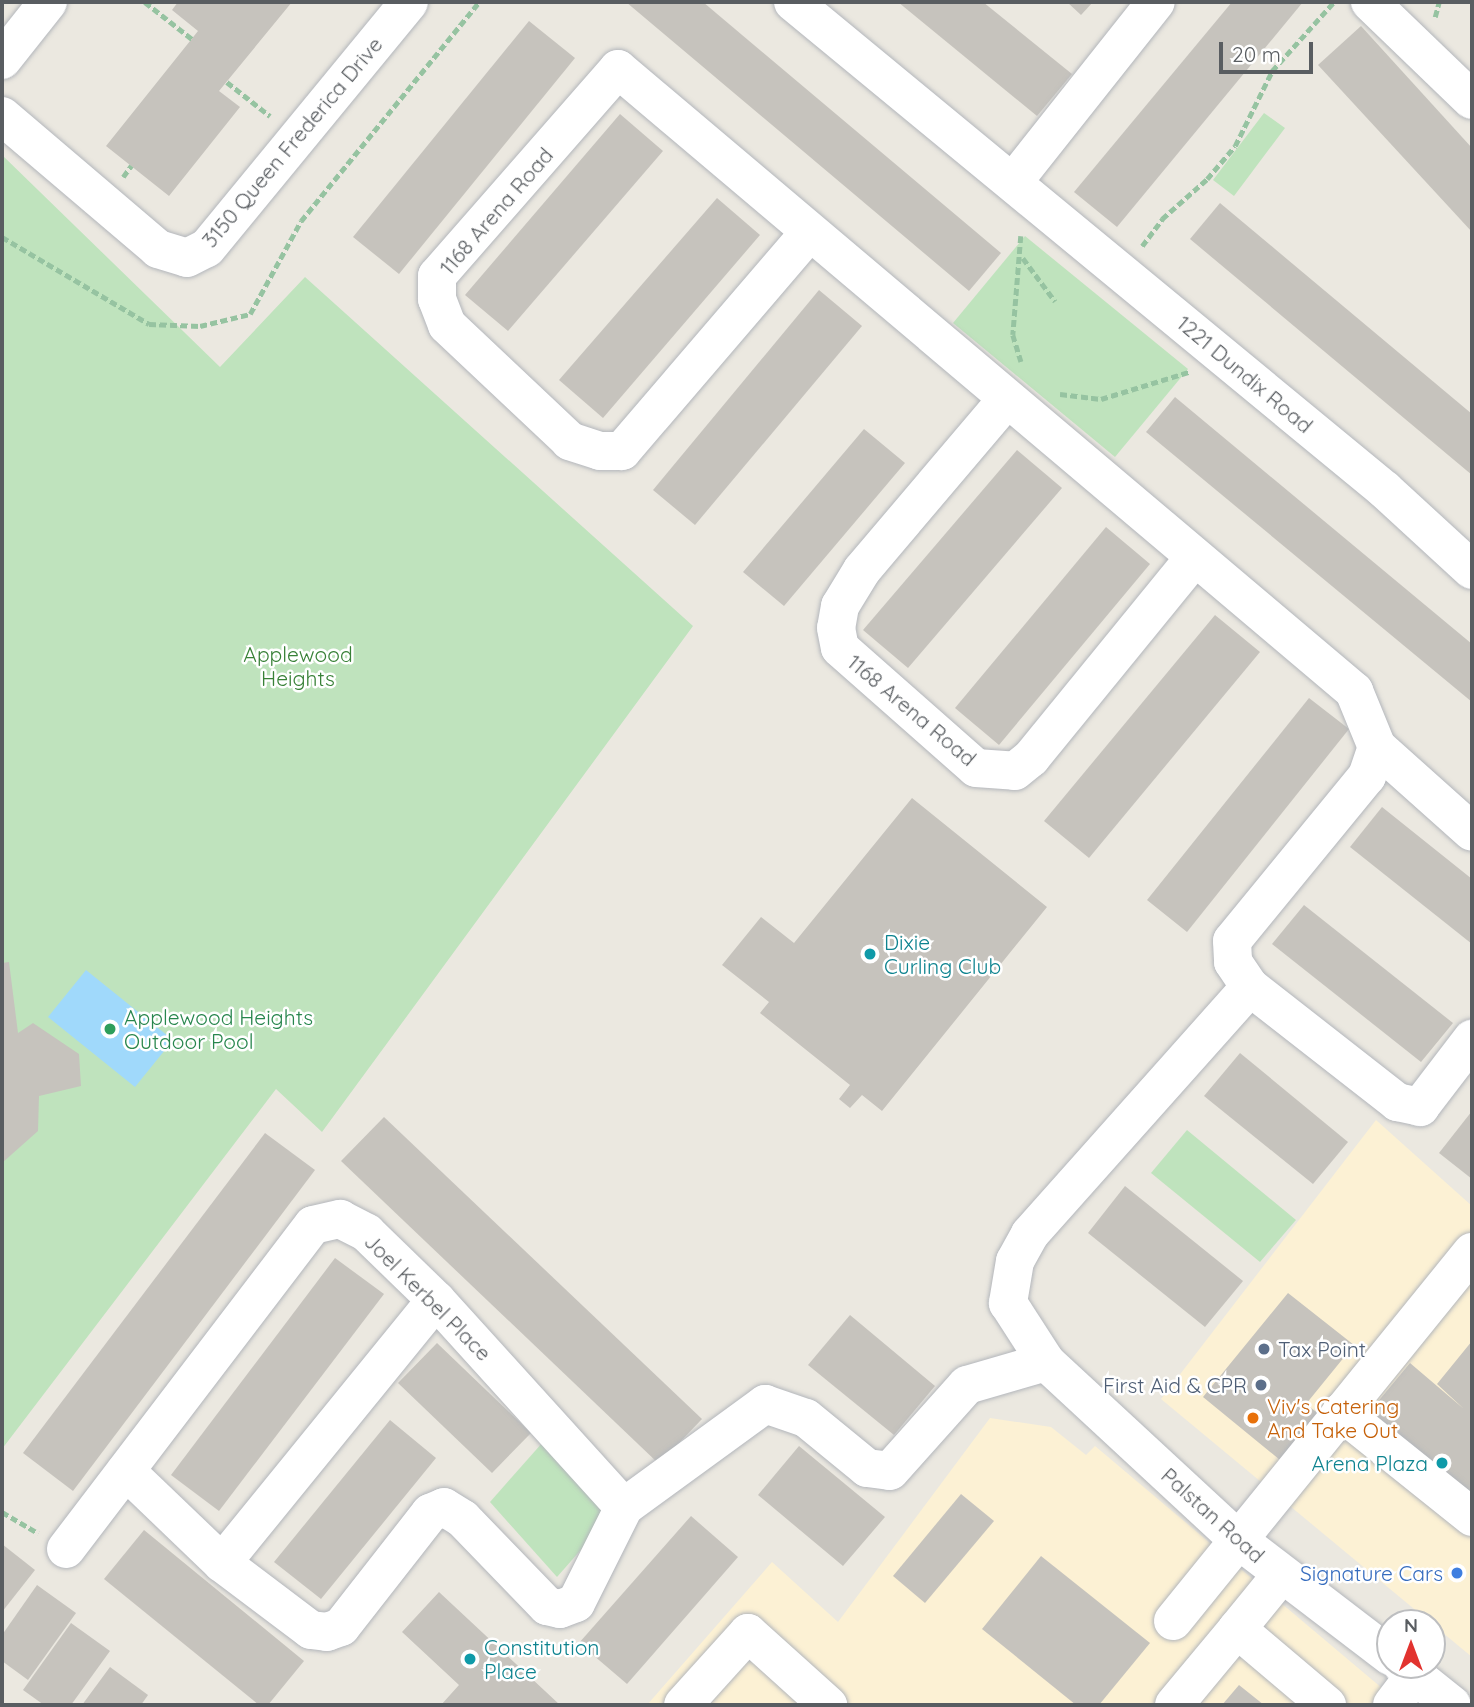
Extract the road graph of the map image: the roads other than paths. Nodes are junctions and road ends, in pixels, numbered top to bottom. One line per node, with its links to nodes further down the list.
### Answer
1 (48, 2): 6 (street)
2 (409, 2): 8 (street, 3150 Queen Frederica Drive)
3 (793, 2): 9 (street, 1221 Dundix Road)
4 (1156, 2): 9 (street)
5 (1370, 2): 7 (street)
6 (2, 60)
7 (1472, 100)
8 (2, 116)
9 (1026, 192): 13 (street, 1221 Dundix Road)
10 (808, 234): 10 (street, 1168 Arena Road); 11 (street, 1168 Arena Road)
11 (1017, 385): 12 (street, 1168 Arena Road); 12 (street, 1168 Arena Road)
12 (1195, 556): 14 (street, 1168 Arena Road)
13 (1472, 570)
14 (1377, 747): 15 (street, 1168 Arena Road); 16 (street)
15 (1472, 832)
16 (1250, 987): 17 (street); 20 (street, Palstan Road)
17 (1472, 1039)
18 (1472, 1252): 21 (street)
19 (436, 1300): 22 (street, Joel Kerbel Place); 23 (street, Joel Kerbel Place); 27 (street)
20 (1046, 1362): 23 (street); 25 (street, Palstan Road)
21 (1341, 1412): 24 (street); 25 (street)
22 (126, 1471): 26 (street, Joel Kerbel Place); 27 (street)
23 (624, 1507): 27 (street)
24 (1472, 1517)
25 (1237, 1539): 28 (street, Palstan Road); 29 (street)
26 (66, 1549)
27 (222, 1563)
28 (1281, 1575): 30 (street); 31 (street, Palstan Road)
29 (1173, 1621)
30 (1237, 1629): 36 (street); 37 (street)
31 (1376, 1646)
32 (1398, 1679): 38 (street)
33 (1420, 1679): 39 (street, Palstan Road)
34 (683, 1705): 35 (street)
35 (828, 1705)
36 (1174, 1705)
37 (1327, 1705)
38 (1392, 1705)
39 (1452, 1705)

